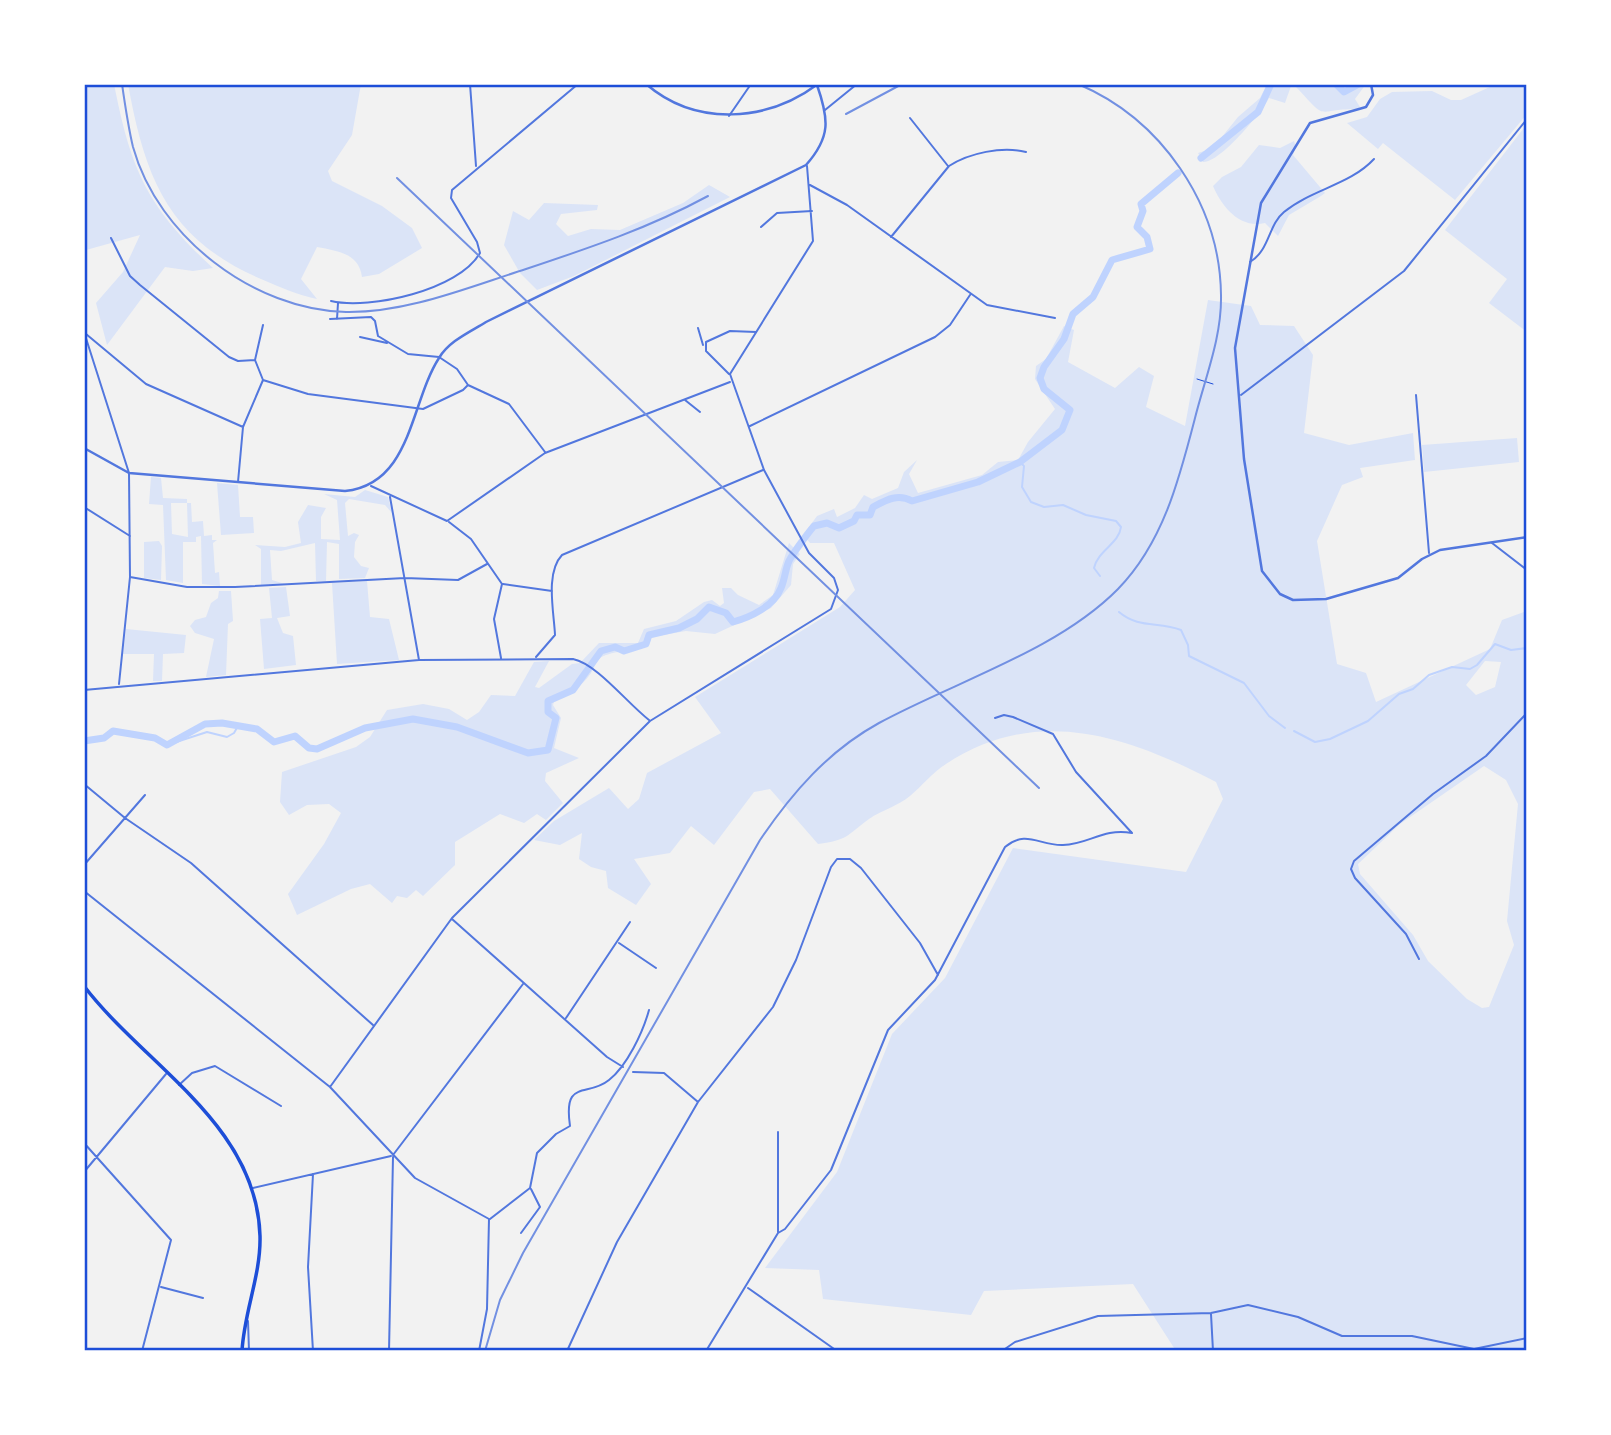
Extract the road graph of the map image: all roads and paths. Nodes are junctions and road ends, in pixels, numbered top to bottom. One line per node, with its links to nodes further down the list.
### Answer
1 (470, 84): 16 (street)
2 (578, 84): 16 (street)
3 (646, 84): 9 (street)
4 (751, 84): 9 (street)
5 (857, 84): 8 (street)
6 (1371, 84): 22 (street)
7 (817, 85): 8 (street); 9 (street)
8 (824, 110): 14 (street)
9 (729, 116)
10 (910, 118): 15 (street)
11 (1527, 119): 45 (street)
12 (1026, 152): 15 (street)
13 (1374, 159): 22 (street)
14 (806, 165): 17 (street); 36 (street)
15 (949, 166): 20 (street)
16 (477, 167): 25 (street)
17 (810, 185): 18 (street); 20 (street)
18 (812, 211): 19 (street); 32 (street)
19 (761, 227)
20 (890, 237): 23 (street)
21 (111, 239): 37 (street)
22 (1250, 262): 45 (street)
23 (970, 295): 26 (street); 49 (street)
24 (331, 301): 25 (street)
25 (338, 303): 28 (street)
26 (1055, 318)
27 (330, 319): 28 (street)
28 (337, 320): 34 (street)
29 (263, 325): 37 (street)
30 (698, 328): 35 (street)
31 (84, 332): 50 (street); 54 (street)
32 (756, 332): 35 (street); 38 (street)
33 (360, 337): 34 (street)
34 (388, 343): 36 (street)
35 (704, 346): 38 (street)
36 (439, 357): 42 (street); 47 (street)
37 (256, 360): 40 (street)
38 (730, 374): 41 (street)
39 (1197, 379): 43 (path)
40 (263, 380): 47 (street); 50 (street)
41 (731, 382): 46 (street); 49 (street)
42 (468, 384): 47 (street); 52 (street)
43 (1213, 384)
44 (1416, 394): 63 (street)
45 (1238, 397): 63 (street)
46 (684, 400): 48 (street); 52 (street)
47 (419, 408): 56 (street)
48 (700, 412)
49 (749, 426): 53 (street)
50 (243, 427): 55 (street)
51 (84, 449): 54 (street)
52 (545, 453): 59 (street)
53 (764, 470): 69 (street); 77 (street)
54 (129, 473): 55 (street); 60 (street)
55 (238, 482): 56 (street)
56 (371, 485): 57 (street)
57 (390, 496): 59 (street); 67 (street)
58 (84, 507): 60 (street)
59 (447, 521): 64 (street)
60 (130, 536): 66 (street)
61 (1527, 537): 62 (street)
62 (1492, 542): 63 (street); 65 (street)
63 (1429, 554)
64 (487, 564): 67 (street); 68 (street)
65 (1527, 570)
66 (130, 577): 67 (street); 73 (street)
67 (405, 578): 72 (street)
68 (502, 584): 69 (street); 71 (street)
69 (552, 591): 70 (street)
70 (536, 658): 71 (street); 77 (street)
71 (501, 659): 72 (street)
72 (419, 660): 73 (street)
73 (118, 686): 74 (street)
74 (84, 690)
75 (1527, 713): 86 (street)
76 (995, 718): 88 (street)
77 (650, 721): 83 (street)
78 (84, 784): 80 (street)
79 (145, 795): 80 (street)
80 (125, 818): 81 (street); 93 (street)
81 (84, 866)
82 (84, 891): 98 (street)
83 (452, 918): 89 (street); 93 (street)
84 (630, 922): 85 (street)
85 (617, 942): 87 (street); 92 (street)
86 (1419, 959)
87 (656, 968)
88 (938, 975): 99 (street); 111 (street)
89 (524, 982): 92 (street); 103 (street)
90 (85, 987): 96 (highway)
91 (649, 1010): 94 (street)
92 (566, 1019): 94 (street)
93 (373, 1026): 98 (street)
94 (621, 1066): 108 (street)
95 (633, 1072): 99 (street)
96 (166, 1074): 97 (highway); 104 (street)
97 (179, 1086): 100 (street); 107 (highway)
98 (330, 1087): 103 (street)
99 (698, 1102): 124 (street)
100 (281, 1106)
101 (778, 1132): 111 (street)
102 (84, 1143): 104 (street)
103 (393, 1156): 106 (street); 109 (street); 122 (street)
104 (97, 1157): 105 (street); 112 (street)
105 (84, 1172)
106 (313, 1174): 107 (street); 121 (street)
107 (252, 1188): 116 (highway)
108 (530, 1188): 109 (street); 110 (street)
109 (489, 1219): 123 (street)
110 (521, 1233)
111 (778, 1234): 113 (street)
112 (160, 1286): 114 (street); 119 (street)
113 (747, 1287): 125 (street); 126 (street)
114 (204, 1298)
115 (1211, 1313): 117 (street); 127 (street); 128 (street)
116 (247, 1318): 118 (highway); 120 (street)
117 (1527, 1338)
118 (242, 1350)
119 (142, 1351)
120 (249, 1351)
121 (313, 1351)
122 (389, 1351)
123 (479, 1351)
124 (567, 1351)
125 (706, 1351)
126 (837, 1351)
127 (1002, 1351)
128 (1213, 1351)

